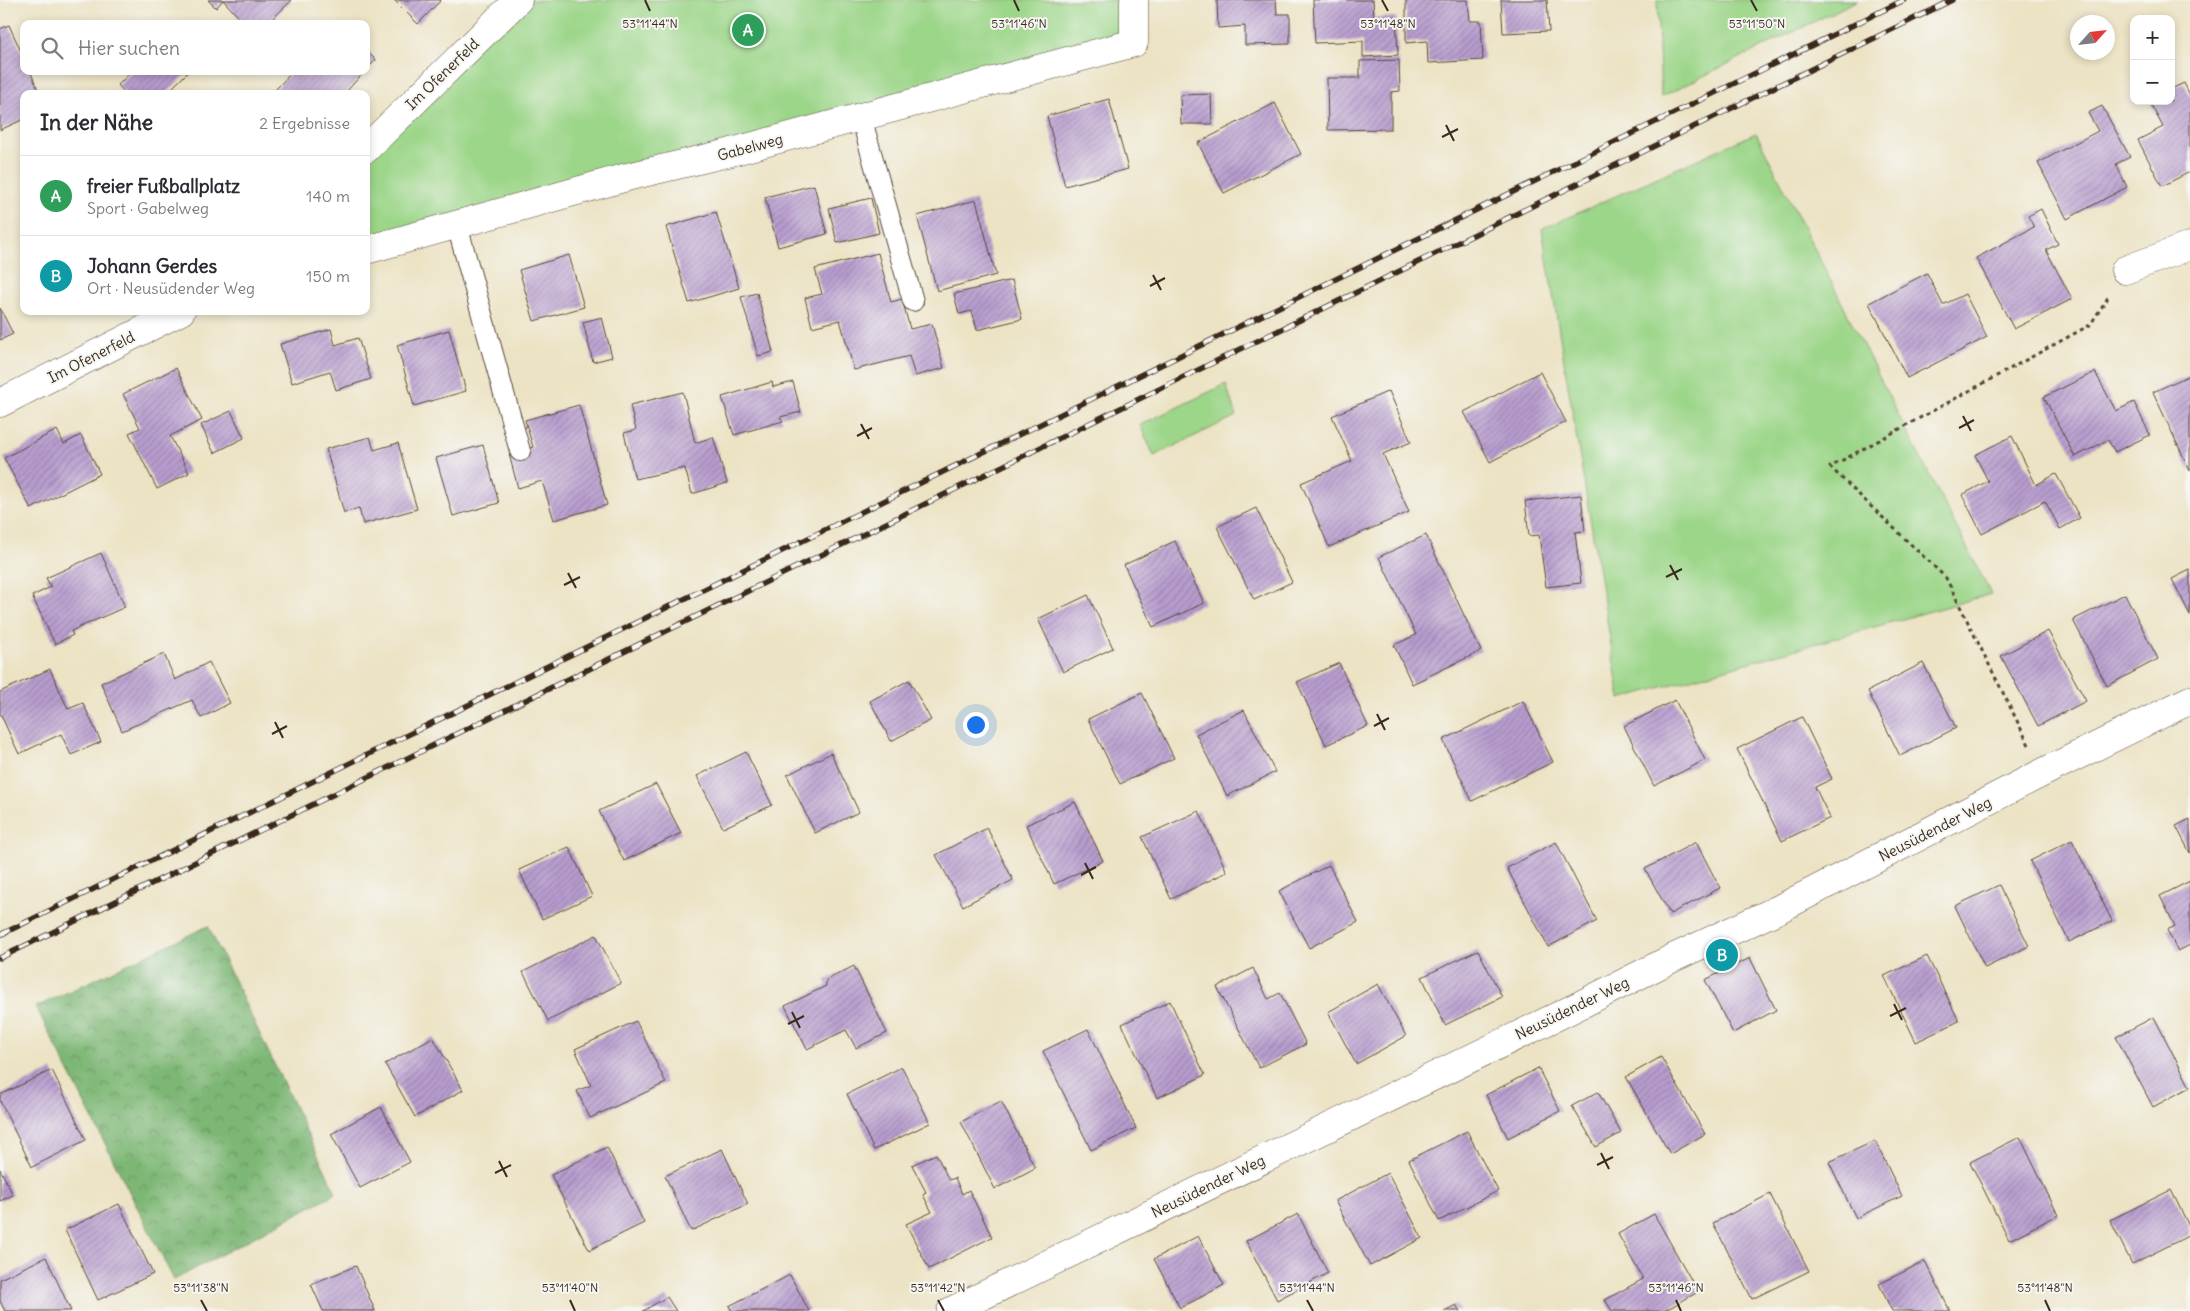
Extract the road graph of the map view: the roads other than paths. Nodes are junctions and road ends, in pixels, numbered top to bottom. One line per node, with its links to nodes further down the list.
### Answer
1 (518, 0): 4 (street, Im Ofenerfeld)
2 (1134, 0): 3 (street, Gabelweg)
3 (862, 117): 5 (street, Gabelweg); 9 (lane)
4 (370, 145)
5 (457, 225): 7 (street, Gabelweg); 12 (lane)
6 (2190, 246): 8 (street)
7 (370, 249)
8 (2125, 270)
9 (913, 300)
10 (173, 315): 11 (street, Im Ofenerfeld)
11 (0, 403)
12 (520, 451)
13 (2190, 700): 14 (street, Neusüdender Weg)
14 (951, 1311)

